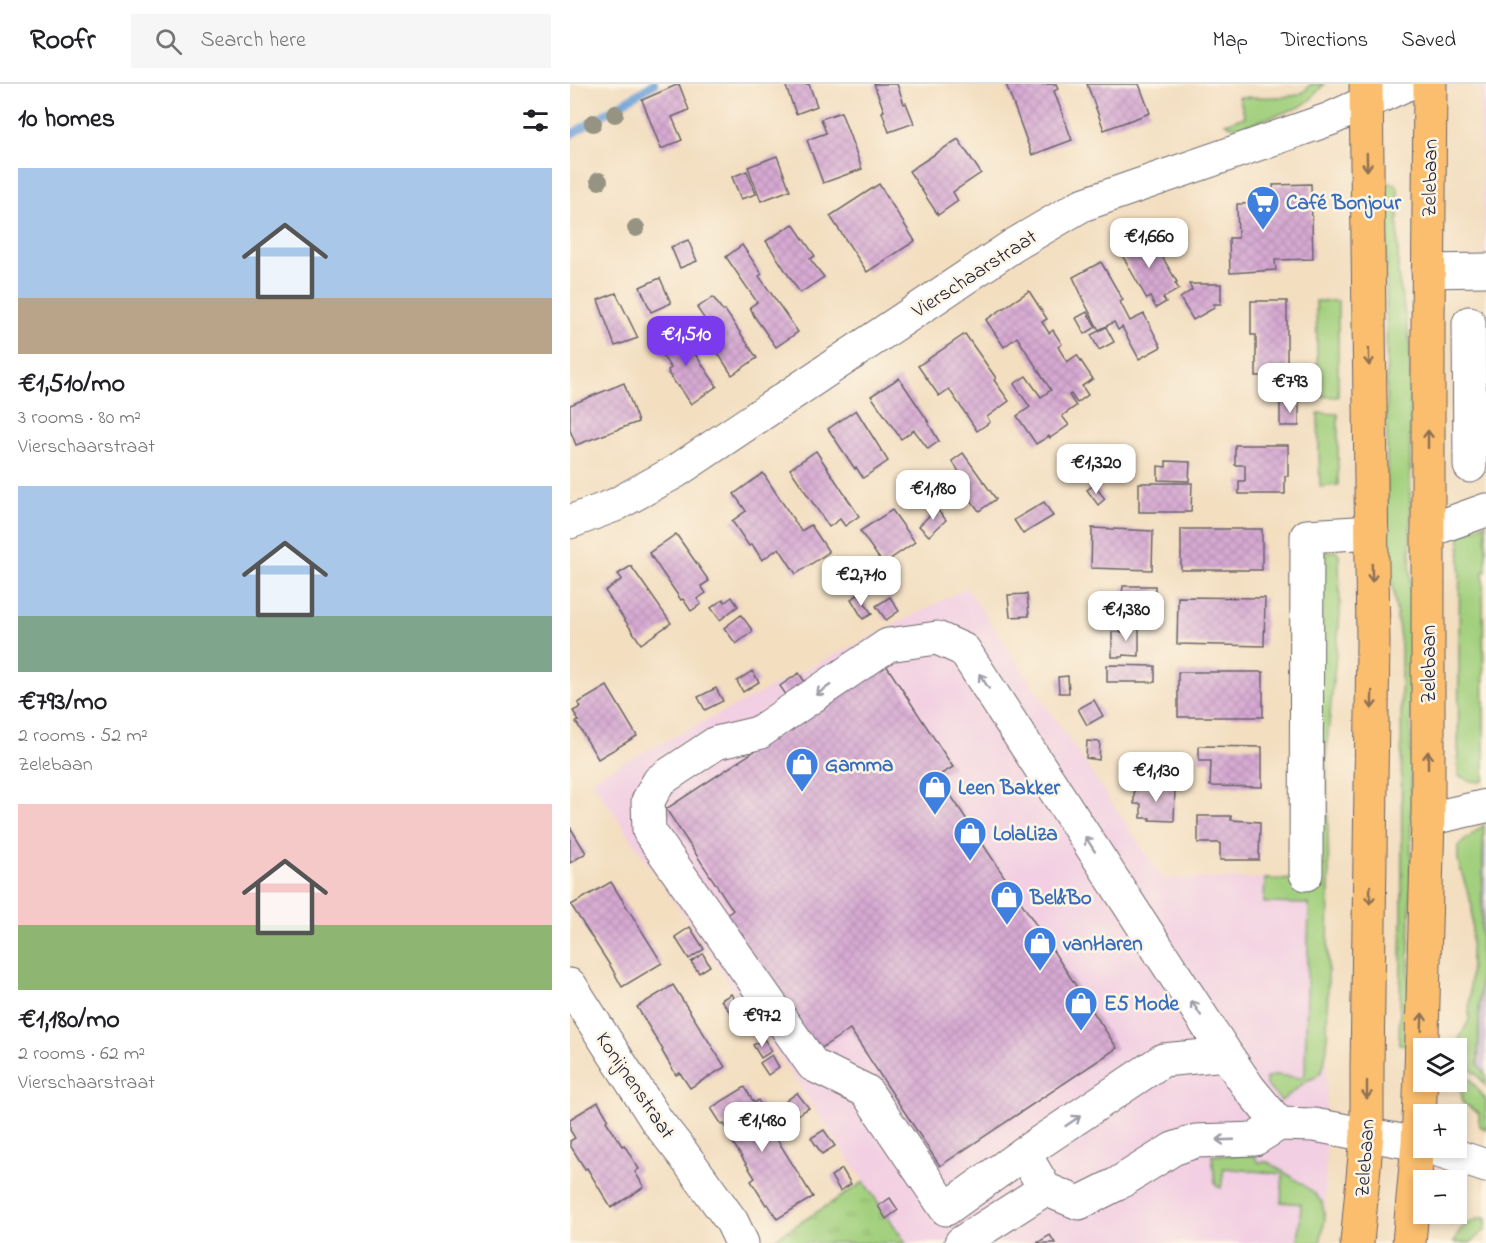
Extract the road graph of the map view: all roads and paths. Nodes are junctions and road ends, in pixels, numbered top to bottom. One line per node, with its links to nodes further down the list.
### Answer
1 (1407, 84): 3 (street, Vierschaarstraat)
2 (1430, 84): 5 (main road, Zelebaan)
3 (1366, 94): 11 (street, Vierschaarstraat); 13 (main road, Zelebaan, one-way to 13)
4 (1486, 270): 5 (street)
5 (1428, 272): 7 (main road, Zelebaan)
6 (1478, 323): 7 (street); 8 (street)
7 (1428, 324): 9 (main road, Zelebaan, one-way to 7)
8 (1478, 463): 9 (street)
9 (1428, 483): 12 (main road, Zelebaan)
10 (1486, 510): 12 (street)
11 (570, 522)
12 (1428, 531): 15 (main road, Zelebaan, one-way to 12)
13 (1372, 532): 16 (street); 21 (main road, Zelebaan, one-way to 21)
14 (1486, 806): 15 (street)
15 (1428, 819): 19 (main road, Zelebaan, one-way to 15)
16 (1306, 874)
17 (570, 985): 28 (street, Konijnenstraat)
18 (1227, 1054): 20 (street); 23 (street, one-way to 18); 23 (street, one-way to 23)
19 (1422, 1104)
20 (1279, 1124): 21 (street); 27 (street, one-way to 27)
21 (1367, 1134): 22 (street); 30 (main road, Zelebaan)
22 (1413, 1143)
23 (1024, 1153): 27 (street)
24 (1422, 1158): 31 (main road, Zelebaan)
25 (1462, 1158): 26 (street)
26 (1486, 1166)
27 (1045, 1189): 29 (street)
28 (742, 1243)
29 (962, 1243)
30 (1357, 1243)
31 (1409, 1243)

